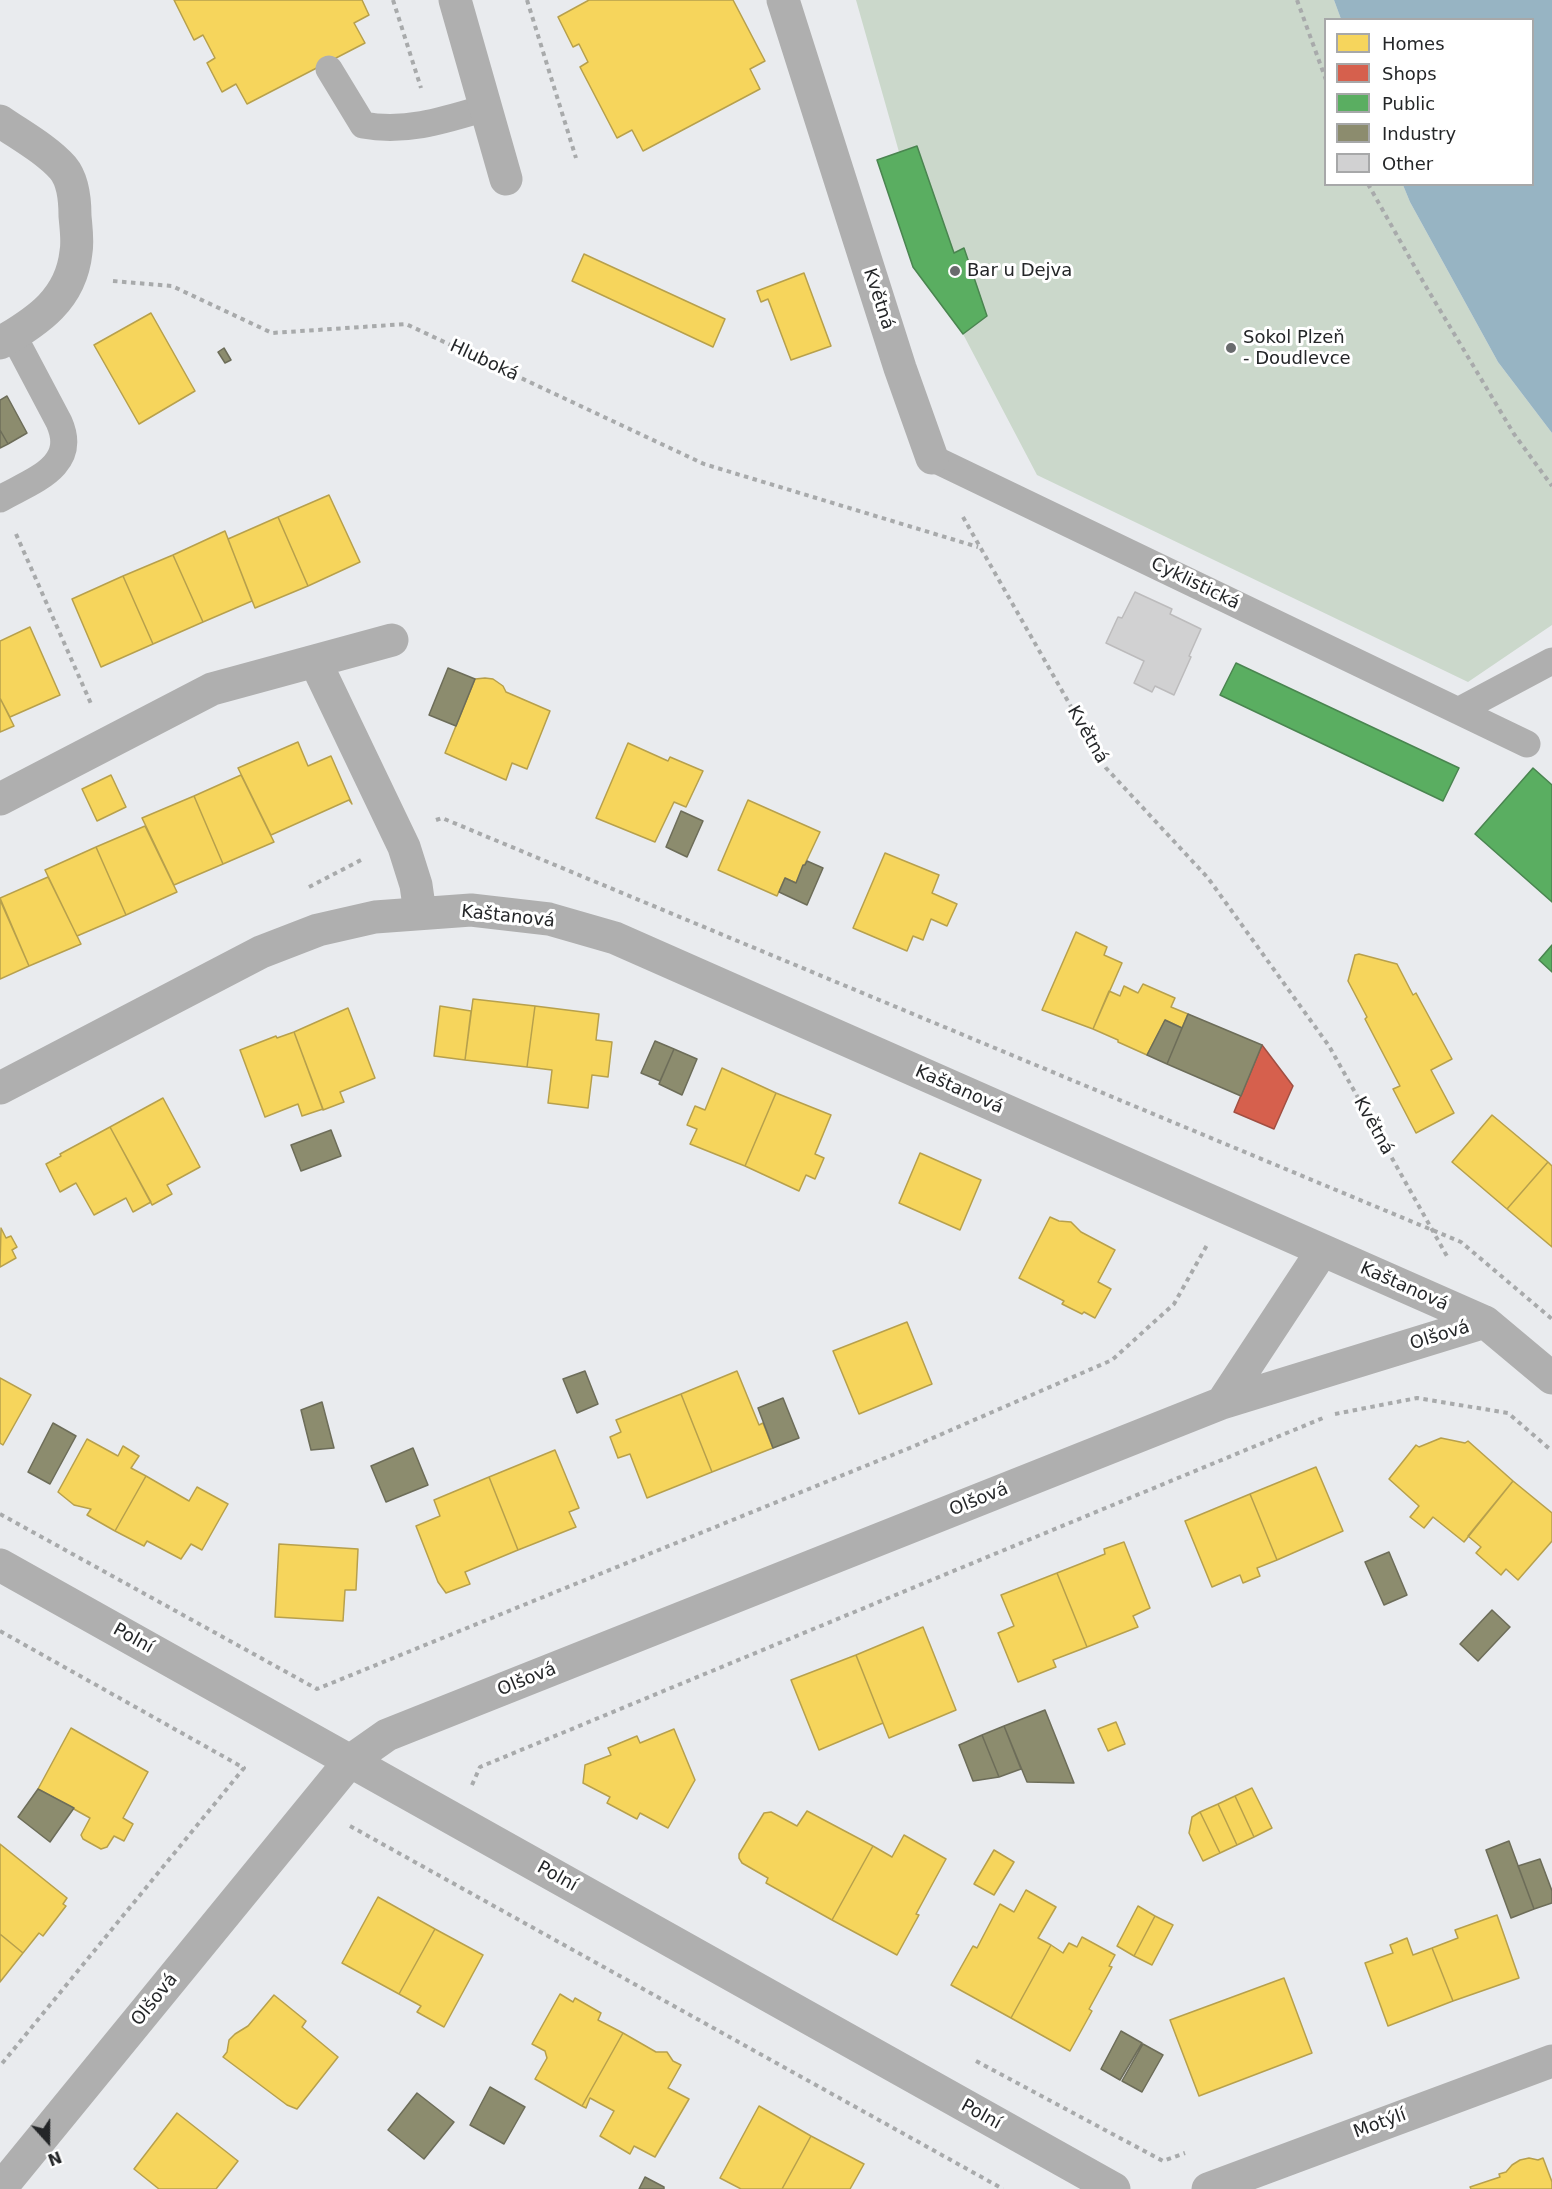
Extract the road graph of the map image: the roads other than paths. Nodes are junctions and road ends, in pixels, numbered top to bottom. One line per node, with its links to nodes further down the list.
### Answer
1 (455, 0): 4 (street)
2 (783, 0): 8 (street, Květná)
3 (329, 69): 4 (lane)
4 (486, 108): 6 (street)
5 (0, 121): 7 (street)
6 (506, 179)
7 (7, 339): 9 (lane)
8 (932, 458): 13 (lane, Cyklistická)
9 (0, 499)
10 (392, 640): 11 (street)
11 (315, 661): 15 (street); 16 (street)
12 (1552, 662): 13 (lane)
13 (1458, 711): 14 (lane, Cyklistická)
14 (1527, 744)
15 (0, 799)
16 (420, 913): 17 (street, Kaštanová); 18 (street, Kaštanová)
17 (0, 1088)
18 (1322, 1251): 19 (street, Kaštanová); 21 (street)
19 (1485, 1322): 20 (street); 21 (street, Olšová)
20 (1552, 1378)
21 (1222, 1403): 23 (street, Olšová)
22 (0, 1565): 23 (street, Polní)
23 (350, 1761): 25 (street, Olšová); 26 (street, Polní)
24 (1552, 2061): 27 (street, Motýlí)
25 (0, 2189)
26 (1113, 2189)
27 (1208, 2189)

